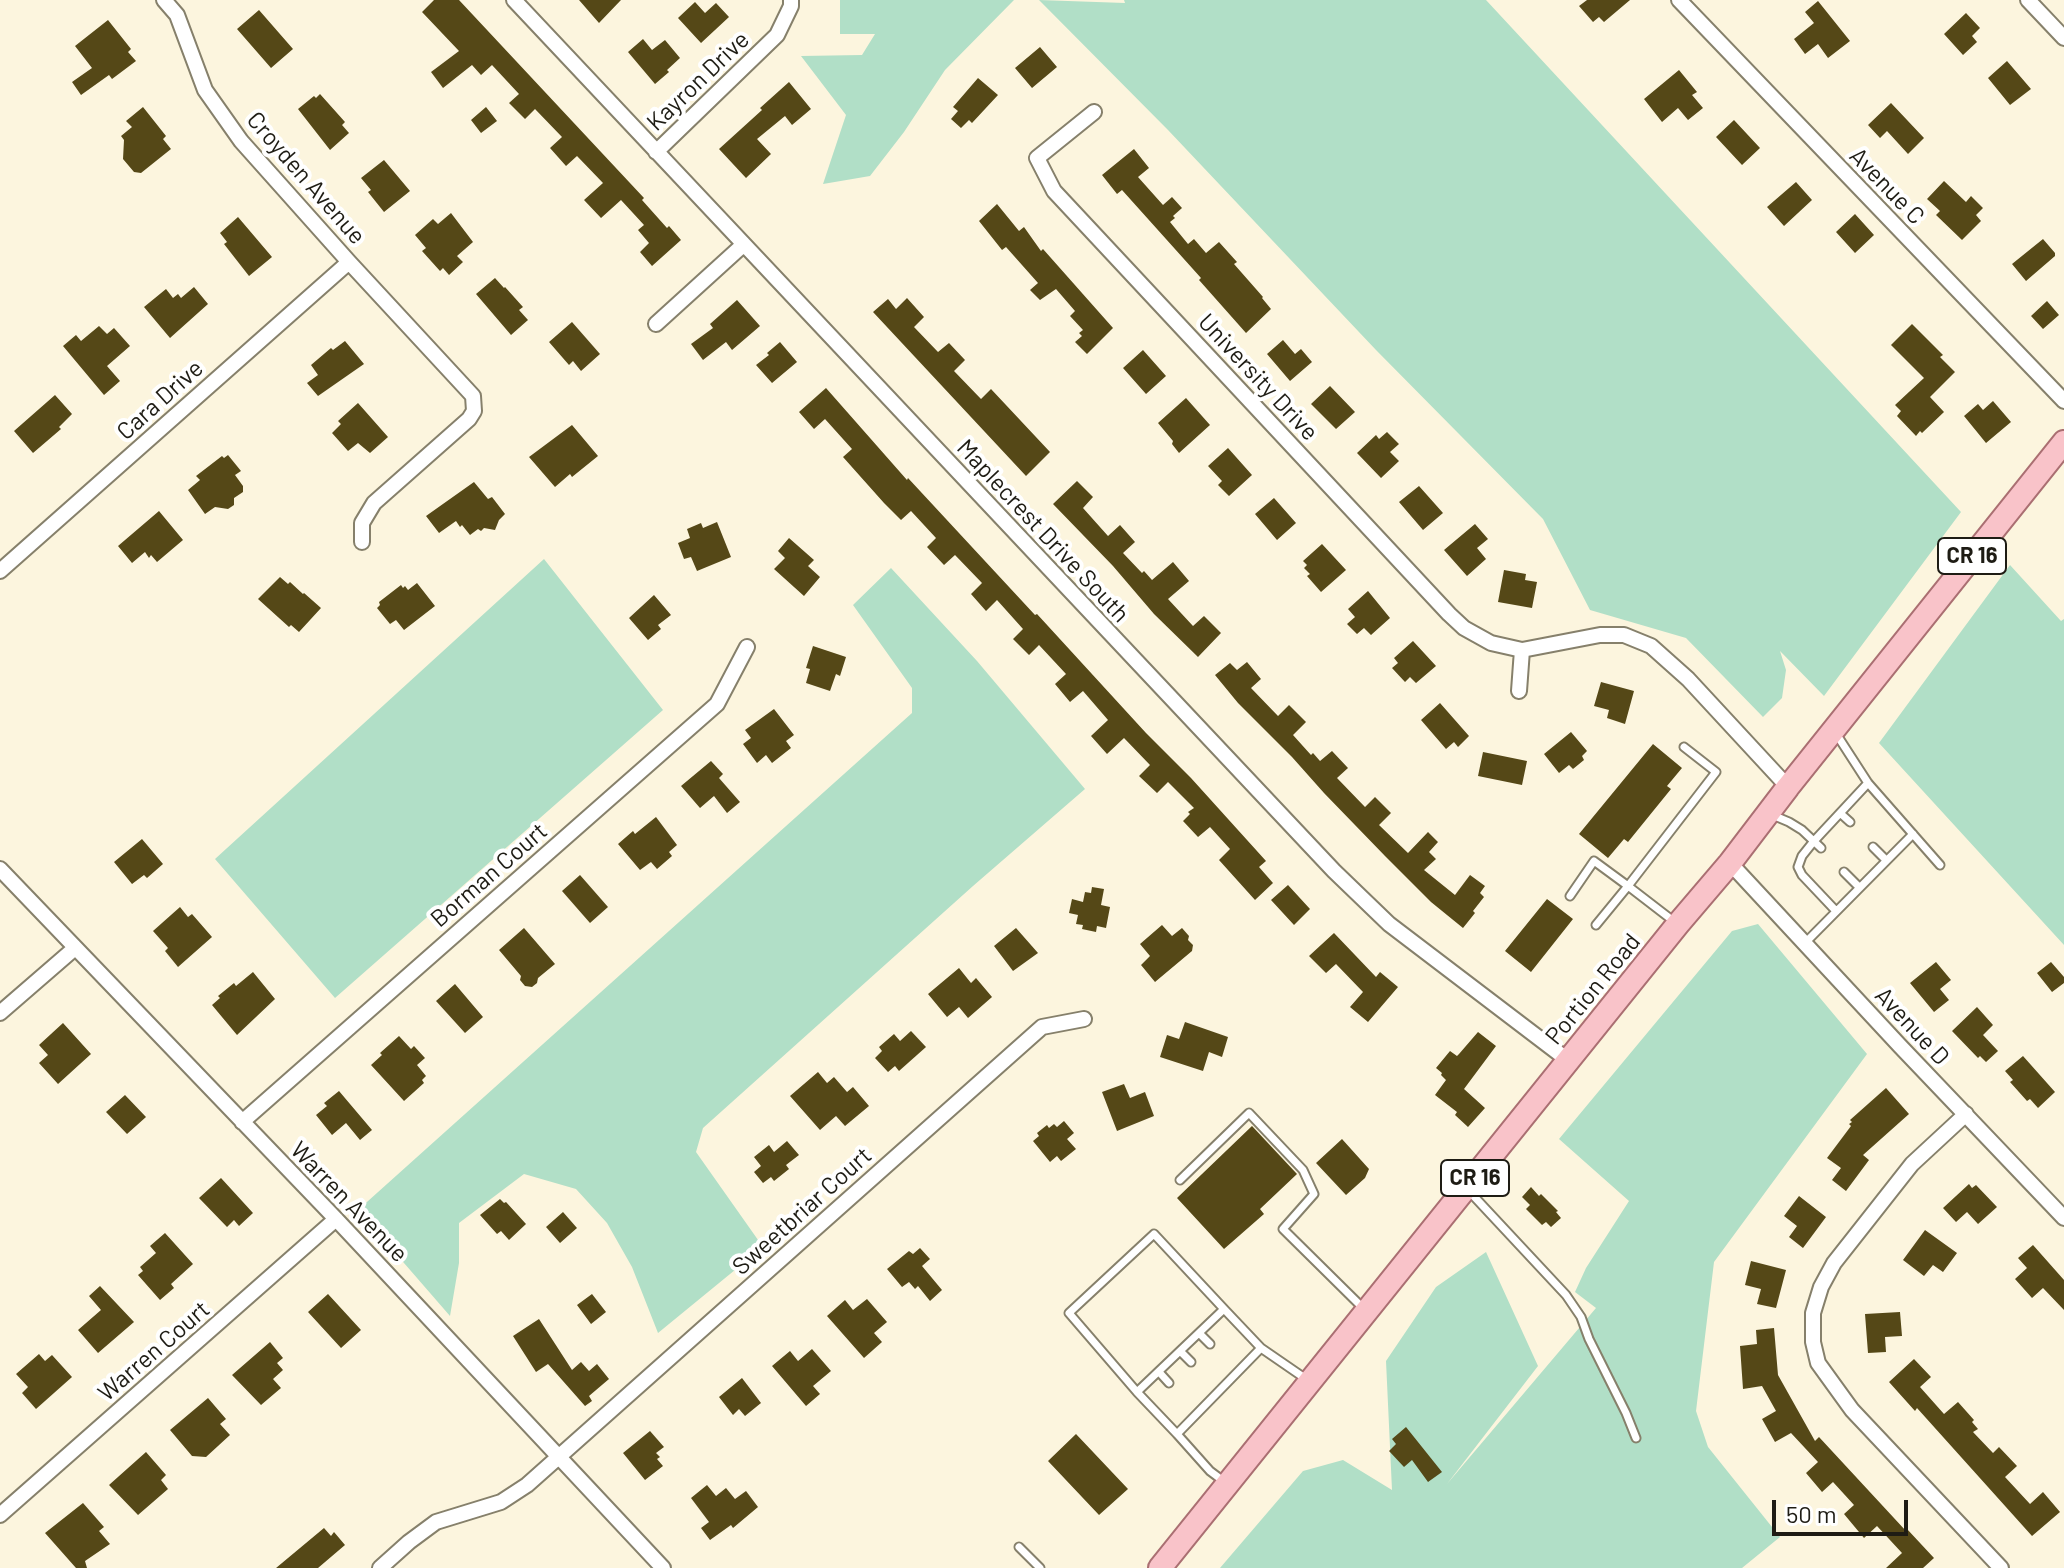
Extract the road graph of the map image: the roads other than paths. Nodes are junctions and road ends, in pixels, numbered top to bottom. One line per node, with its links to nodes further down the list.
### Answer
1 (164, 0): 10 (street, Croyden Avenue)
2 (514, 0): 8 (street, Maplecrest Drive South)
3 (791, 0): 8 (street, Kayron Drive)
4 (1679, 0): 12 (street, Avenue C)
5 (2028, 0): 6 (street)
6 (2064, 38)
7 (1094, 112): 17 (street, University Drive)
8 (656, 152): 9 (street, Maplecrest Drive South)
9 (743, 245): 11 (street); 45 (street, Maplecrest Drive South)
10 (349, 262): 14 (street, Croyden Avenue); 15 (street, Cara Drive)
11 (656, 324)
12 (2064, 401)
13 (2064, 442): 19 (main road, Portion Road / CR 16)
14 (362, 542)
15 (0, 571)
16 (747, 647): 47 (street, Borman Court)
17 (1522, 650): 18 (street); 22 (street, University Drive)
18 (1519, 691)
19 (1834, 730): 21 (lane); 22 (main road, Portion Road / CR 16)
20 (1684, 747): 35 (lane)
21 (1868, 783): 24 (lane); 26 (lane)
22 (1788, 787): 23 (main road, Portion Road / CR 16)
23 (1768, 813): 27 (lane); 31 (main road, Portion Road / CR 16)
24 (1840, 813): 25 (lane); 27 (lane)
25 (1850, 822)
26 (1913, 834): 30 (lane); 32 (lane)
27 (1814, 841): 29 (lane); 38 (lane)
28 (1873, 847): 30 (lane)
29 (1821, 848)
30 (1886, 860): 36 (lane)
31 (1730, 863): 39 (main road, Portion Road / CR 16); 41 (street, Avenue D)
32 (1940, 865)
33 (0, 869): 42 (street, Warren Avenue)
34 (1844, 872): 36 (lane)
35 (1628, 886): 37 (lane); 39 (lane); 40 (lane)
36 (1859, 887): 38 (lane)
37 (1570, 896)
38 (1836, 911): 41 (lane)
39 (1678, 924): 45 (main road, Portion Road / CR 16)
40 (1596, 925)
41 (1805, 943): 46 (street, Avenue D)
42 (75, 948): 43 (street); 47 (street, Warren Avenue)
43 (0, 1013)
44 (1084, 1019): 69 (street, Sweetbriar Court)
45 (1569, 1061): 49 (main road, Portion Road / CR 16)
46 (1966, 1114): 50 (street, Avenue D); 77 (street)
47 (242, 1122): 51 (street, Warren Avenue)
48 (1180, 1180): 53 (lane)
49 (1467, 1188): 53 (main road, Portion Road / CR 16); 68 (lane)
50 (2064, 1218)
51 (336, 1219): 69 (street, Warren Avenue); 71 (street, Warren Court)
52 (1224, 1309): 54 (lane); 56 (lane); 64 (lane)
53 (1367, 1311): 60 (main road, Portion Road / CR 16)
54 (1199, 1333): 55 (lane); 57 (lane)
55 (1210, 1344)
56 (1261, 1348): 60 (lane); 63 (lane)
57 (1180, 1351): 58 (lane); 59 (lane)
58 (1191, 1362)
59 (1159, 1372): 61 (lane); 64 (lane)
60 (1310, 1382): 70 (main road, Portion Road / CR 16)
61 (1169, 1383)
62 (1212, 1384): 63 (lane)
63 (1219, 1391): 66 (lane)
64 (1137, 1392): 67 (lane)
65 (1190, 1404): 66 (lane)
66 (1198, 1413): 67 (lane)
67 (1177, 1434): 70 (lane)
68 (1636, 1438)
69 (560, 1456): 73 (street, Sweetbriar Court); 74 (street, Warren Avenue)
70 (1227, 1484): 76 (main road, Portion Road / CR 16)
71 (0, 1515)
72 (1019, 1547): 75 (lane)
73 (380, 1568)
74 (663, 1568)
75 (1040, 1568)
76 (1160, 1568)
77 (2001, 1568)

